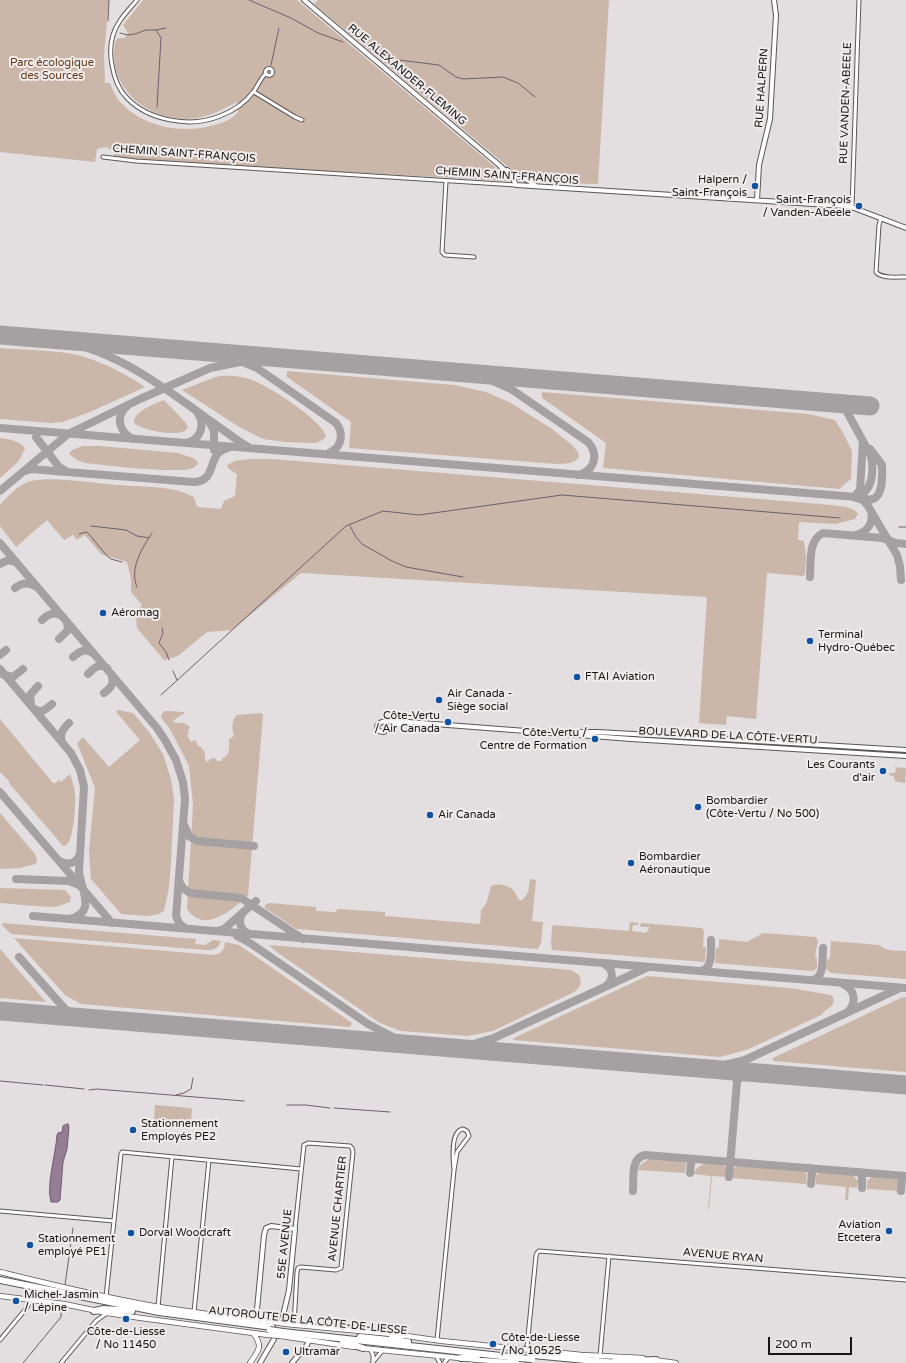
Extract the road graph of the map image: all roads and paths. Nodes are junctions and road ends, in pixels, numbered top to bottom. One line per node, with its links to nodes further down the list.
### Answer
1 (137, 0): 6 (street)
2 (304, 0): 9 (street, RUE ALEXANDER-FLEMING)
3 (774, 0): 13 (street, RUE HALPERN)
4 (859, 0): 14 (street, RUE VANDEN-ABEELE)
5 (266, 73): 6 (street)
6 (254, 92): 7 (street)
7 (302, 120)
8 (103, 157): 10 (street, CHEMIN SAINT-FRANÇOIS)
9 (498, 164): 11 (street, RUE ALEXANDER-FLEMING); 12 (street, RUE ALEXANDER-FLEMING)
10 (446, 181): 11 (street, CHEMIN SAINT-FRANÇOIS); 17 (street)
11 (516, 185): 12 (street, CHEMIN SAINT-FRANÇOIS)
12 (536, 186): 13 (street, CHEMIN SAINT-FRANÇOIS)
13 (757, 200): 14 (street, CHEMIN SAINT-FRANÇOIS)
14 (852, 207): 15 (street, CHEMIN SAINT-FRANÇOIS)
15 (881, 218): 16 (street, CHEMIN SAINT-FRANÇOIS); 18 (street)
16 (906, 228)
17 (474, 257)
18 (906, 278)
19 (412, 723): 19 (street, BOULEVARD DE LA CÔTE-VERTU); 20 (street, BOULEVARD DE LA CÔTE-VERTU)
20 (549, 732): 21 (street, BOULEVARD DE LA CÔTE-VERTU); 22 (street, BOULEVARD DE LA CÔTE-VERTU)
21 (906, 750)
22 (906, 756)
23 (172, 1157): 24 (street); 28 (street); 38 (street)
24 (209, 1160): 25 (street); 41 (street)
25 (301, 1169): 29 (street, 55E AVENUE); 46 (street, AVENUE CHARTIER)
26 (454, 1170): 26 (street); 56 (street)
27 (0, 1211): 28 (street)
28 (114, 1221): 36 (street)
29 (295, 1229): 43 (street); 44 (street, 55E AVENUE)
30 (608, 1256): 33 (street, AVENUE RYAN); 57 (street, AVENUE RYAN); 64 (street)
31 (0, 1272): 36 (main road)
32 (0, 1279): 47 (highway, AUTOROUTE DE LA CÔTE-DE-LIESSE)
33 (906, 1280)
34 (0, 1284): 40 (highway, AUTOROUTE DE LA CÔTE-DE-LIESSE)
35 (0, 1296): 37 (main road)
36 (106, 1297): 38 (main road)
37 (32, 1300): 39 (main road); 54 (street)
38 (158, 1307): 41 (main road)
39 (94, 1311): 40 (highway); 42 (main road); 45 (street)
40 (132, 1311): 47 (highway, AUTOROUTE DE LA CÔTE-DE-LIESSE)
41 (194, 1312): 43 (main road)
42 (107, 1313): 45 (street); 49 (main road)
43 (256, 1320): 47 (main road)
44 (282, 1320)
45 (96, 1321): 70 (street)
46 (294, 1325): 48 (main road); 50 (main road)
47 (271, 1329): 48 (highway, AUTOROUTE DE LA CÔTE-DE-LIESSE, bridge); 49 (main road)
48 (284, 1330): 51 (highway, AUTOROUTE DE LA CÔTE-DE-LIESSE); 52 (highway, AUTOROUTE DE LA CÔTE-DE-LIESSE); 55 (main road)
49 (253, 1333): 71 (main road)
50 (404, 1335): 52 (highway); 56 (main road)
51 (328, 1337): 58 (highway); 63 (highway, AUTOROUTE DE LA CÔTE-DE-LIESSE)
52 (373, 1338): 66 (highway, AUTOROUTE DE LA CÔTE-DE-LIESSE)
53 (274, 1339): 72 (street)
54 (0, 1340)
55 (308, 1340): 58 (main road); 73 (street)
56 (438, 1340): 66 (main road)
57 (527, 1347)
58 (363, 1348): 59 (main road)
59 (370, 1349): 60 (main road); 69 (street)
60 (383, 1350): 62 (main road); 69 (street)
61 (533, 1355): 64 (main road); 66 (highway, AUTOROUTE DE LA CÔTE-DE-LIESSE, bridge); 77 (highway, AUTOROUTE DE LA CÔTE-DE-LIESSE); 78 (highway, AUTOROUTE DE LA CÔTE-DE-LIESSE)
62 (436, 1356): 65 (main road); 74 (street)
63 (498, 1356): 66 (highway, AUTOROUTE DE LA CÔTE-DE-LIESSE); 67 (highway)
64 (600, 1356): 68 (main road)
65 (449, 1357): 67 (main road); 75 (street)
66 (520, 1357): 76 (main road)
67 (461, 1358): 76 (main road)
68 (656, 1360): 78 (highway); 80 (main road)
69 (372, 1362)
70 (61, 1363)
71 (250, 1363)
72 (260, 1363)
73 (292, 1363)
74 (440, 1363)
75 (444, 1363)
76 (512, 1363)
77 (574, 1363)
78 (612, 1363): 79 (highway, AUTOROUTE DE LA CÔTE-DE-LIESSE)
79 (617, 1363)
80 (676, 1363)

